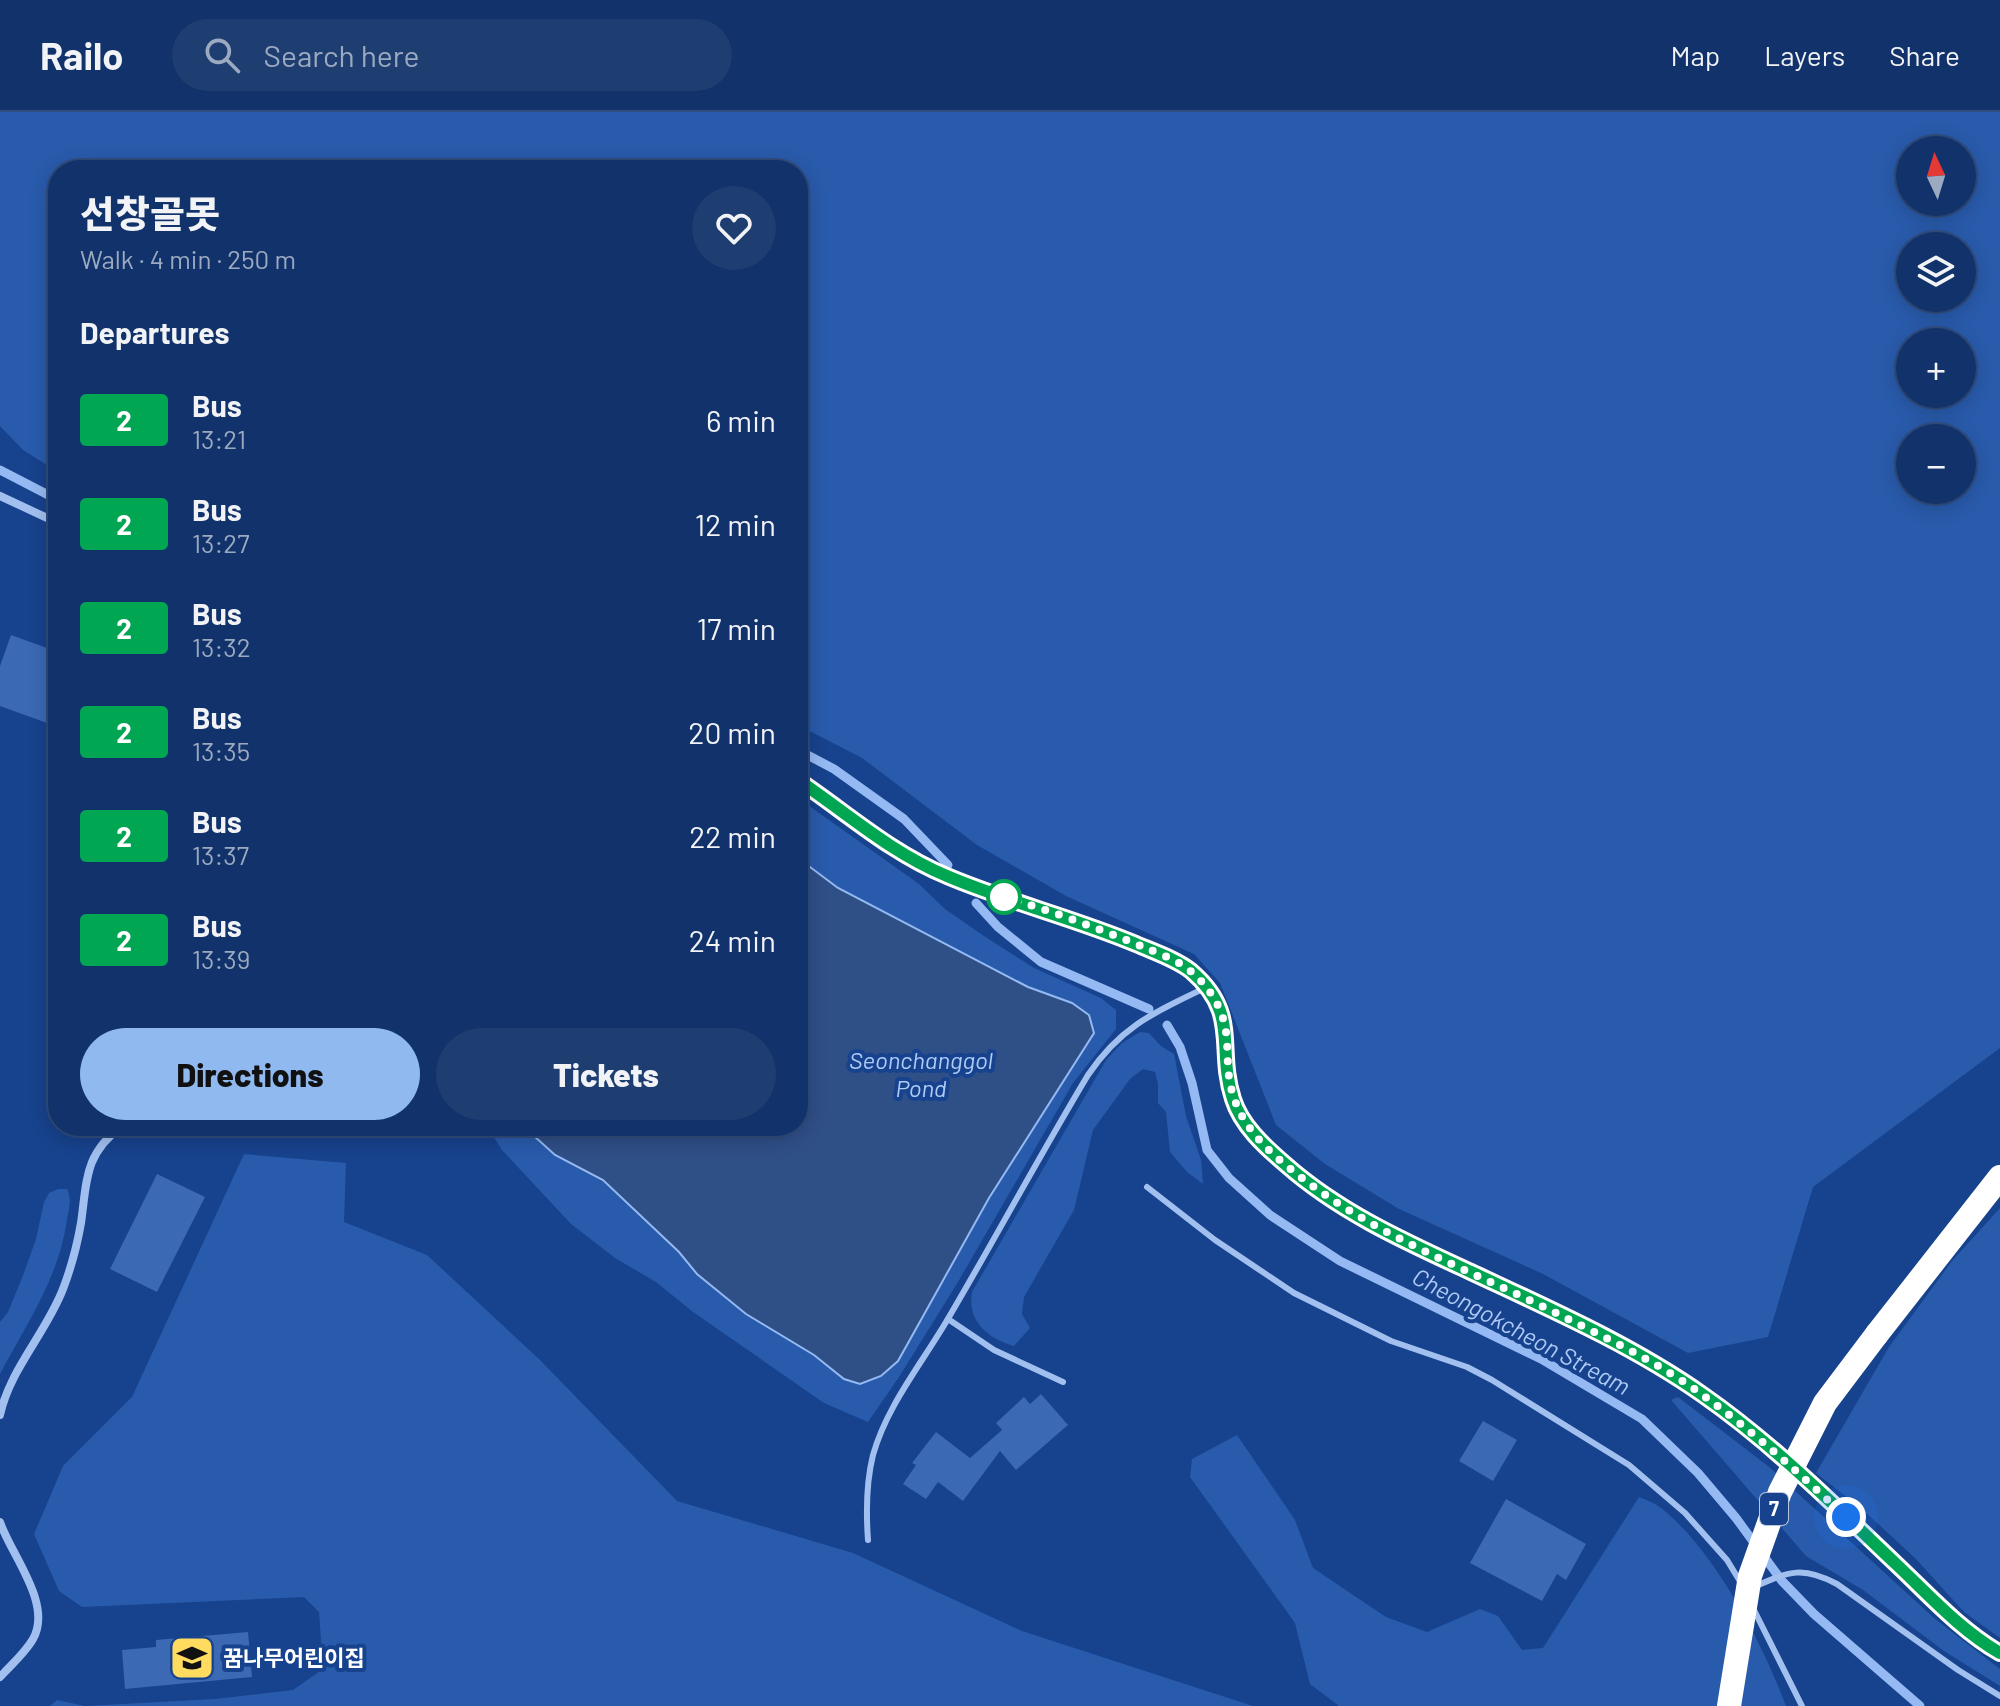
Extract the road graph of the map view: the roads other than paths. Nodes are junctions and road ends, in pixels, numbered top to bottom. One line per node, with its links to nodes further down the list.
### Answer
1 (0, 496): 2 (street)
2 (48, 518)
3 (808, 787): 4 (street)
4 (1207, 987): 8 (lane); 14 (street)
5 (110, 1136): 10 (street)
6 (2000, 1177): 17 (highway, 7, bridge)
7 (1147, 1187): 13 (lane)
8 (948, 1319): 9 (lane); 12 (lane)
9 (1063, 1382)
10 (0, 1415)
11 (0, 1522): 15 (street)
12 (868, 1540)
13 (1745, 1591): 16 (lane); 18 (lane)
14 (2000, 1653)
15 (0, 1677)
16 (2000, 1696)
17 (1729, 1706)
18 (1802, 1706)

